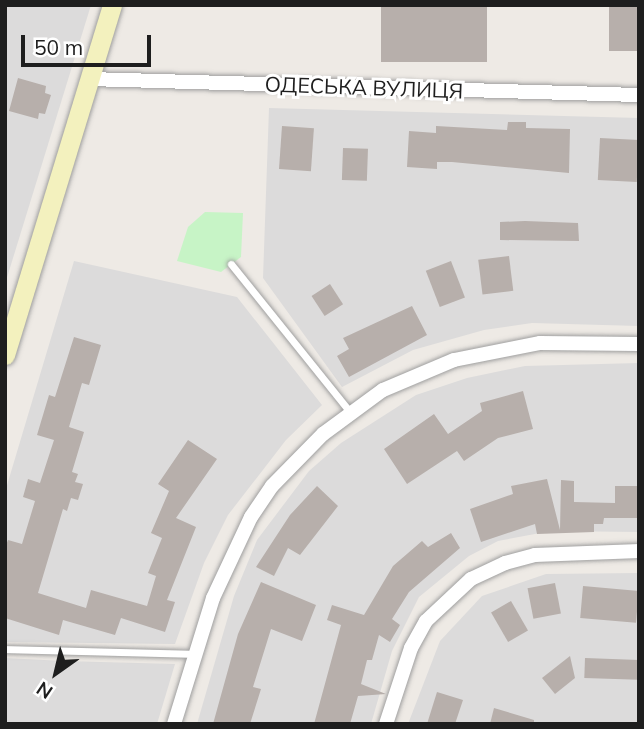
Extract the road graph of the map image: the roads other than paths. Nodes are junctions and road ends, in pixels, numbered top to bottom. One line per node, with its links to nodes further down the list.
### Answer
1 (112, 5): 2 (main road)
2 (89, 79): 3 (street, ОДЕСЬКА ВУЛИЦЯ); 6 (main road)
3 (639, 95)
4 (231, 264): 7 (lane)
5 (639, 344): 7 (street)
6 (5, 355)
7 (349, 412): 10 (street)
8 (639, 551): 12 (street)
9 (5, 649): 10 (lane)
10 (195, 654): 11 (street)
11 (174, 724)
12 (386, 724)

